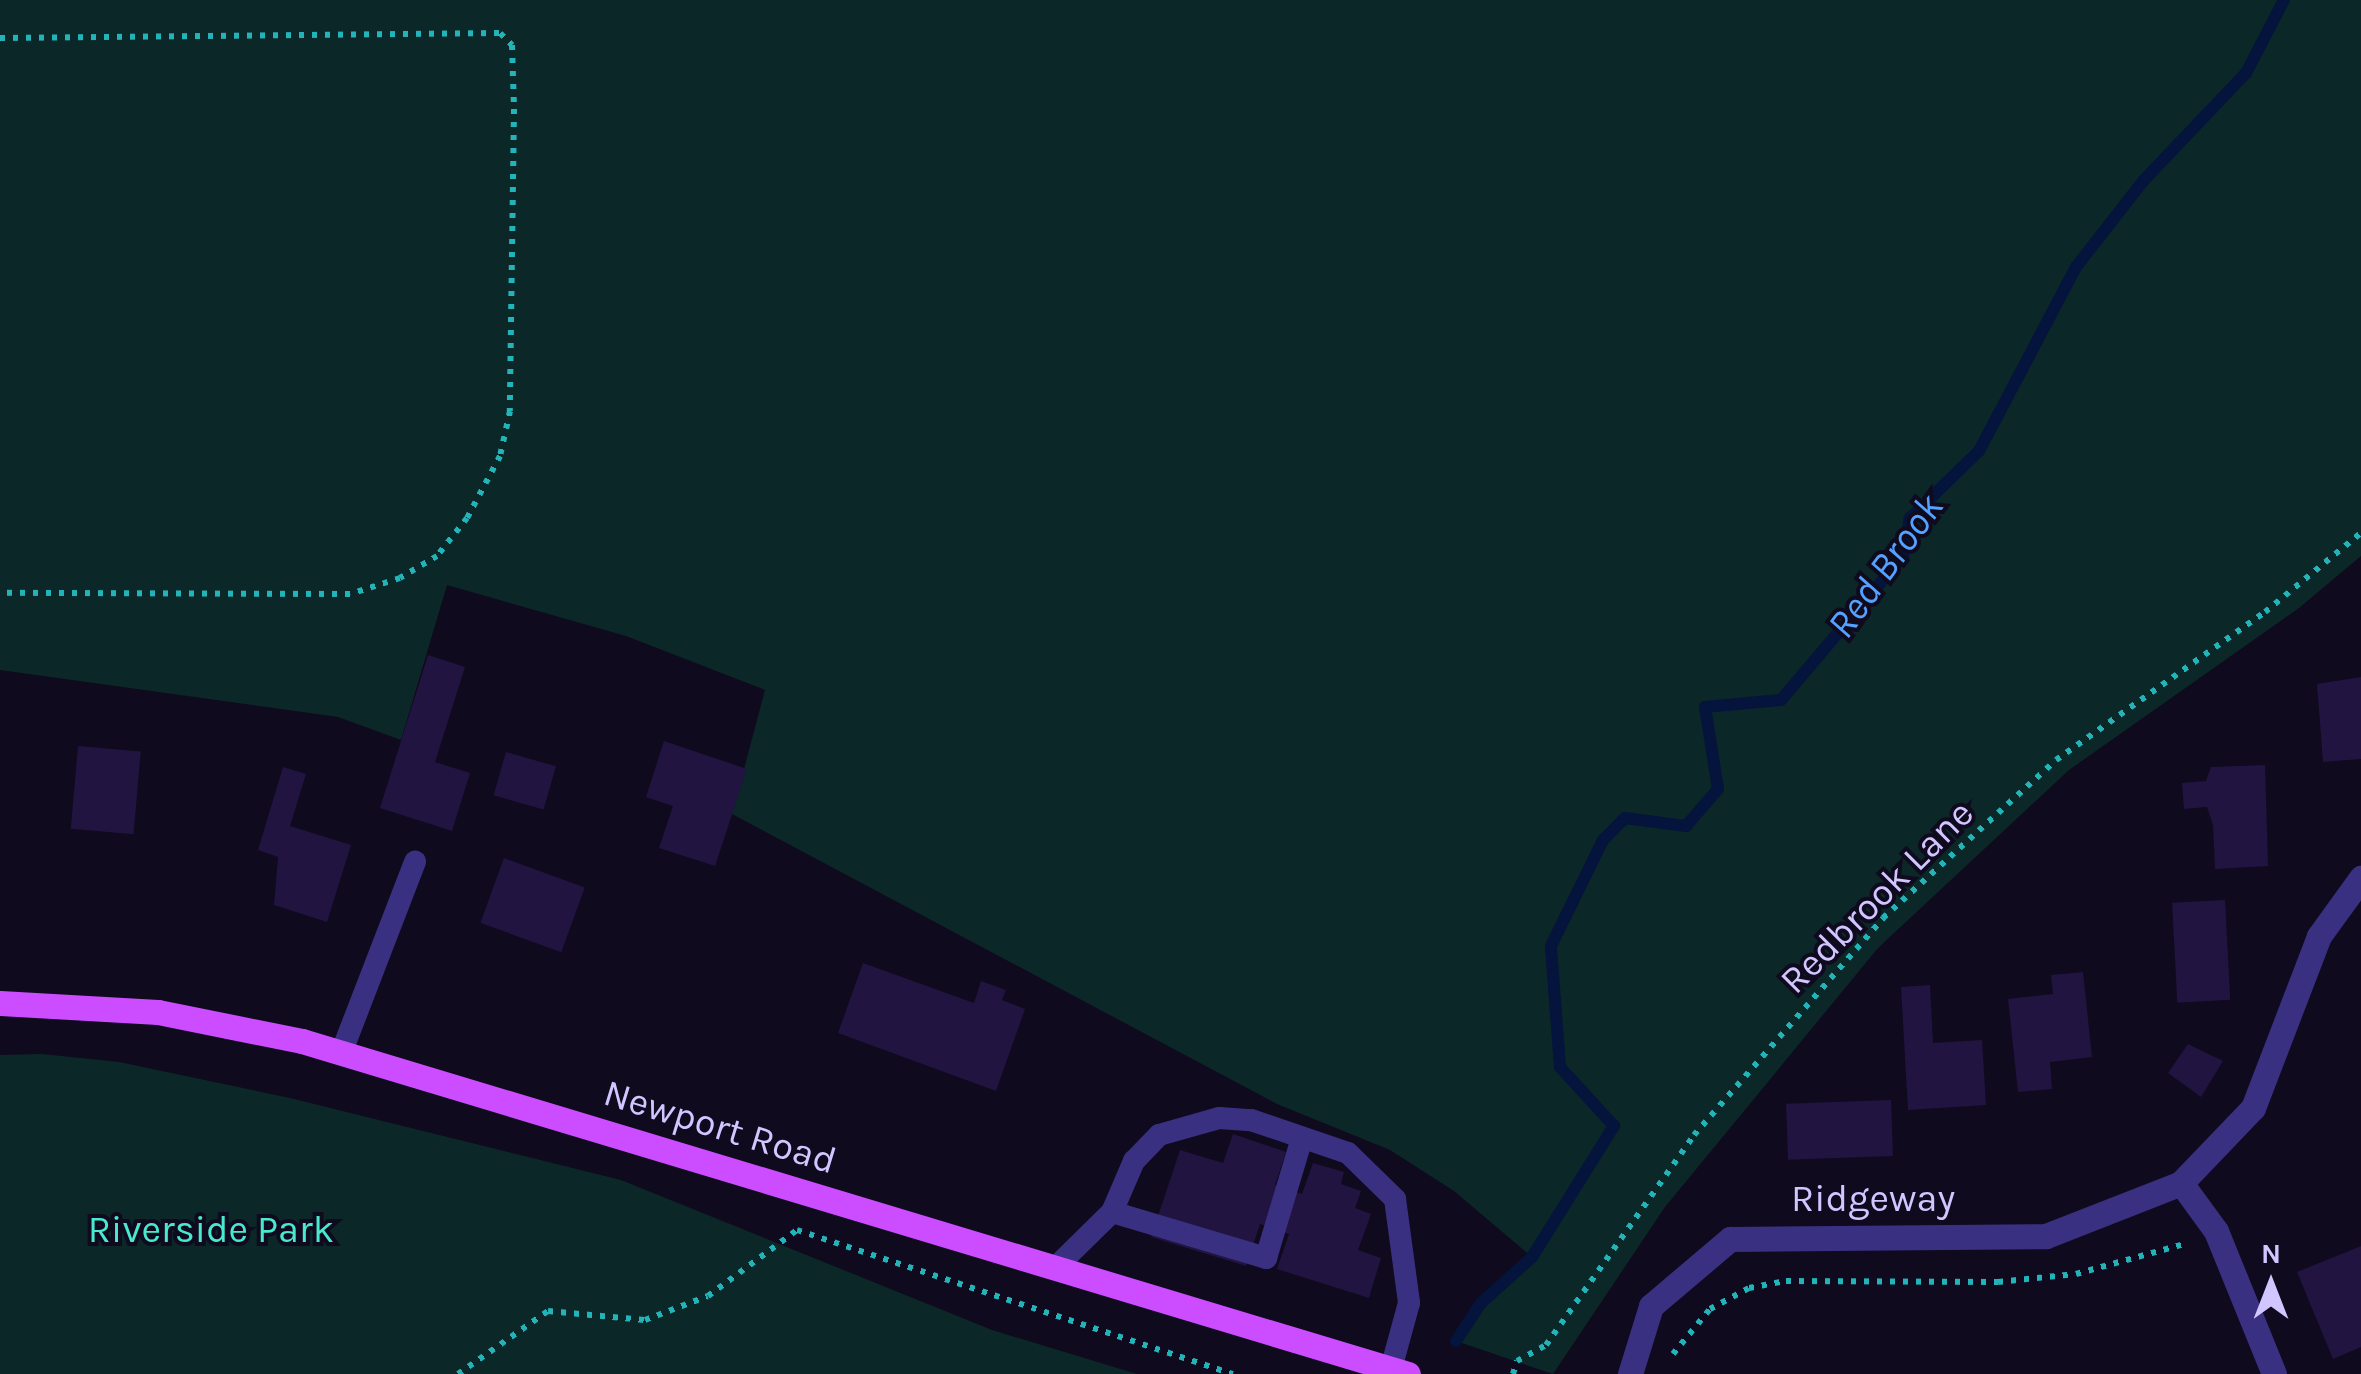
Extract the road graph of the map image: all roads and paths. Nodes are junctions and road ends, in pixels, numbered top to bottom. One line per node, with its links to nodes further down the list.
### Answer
1 (0, 38): 3 (path)
2 (2361, 534): 17 (path, Redbrook Lane)
3 (0, 594)
4 (415, 862): 7 (lane)
5 (2361, 878): 9 (street, Ridgeway)
6 (0, 1003): 7 (main road, Newport Road)
7 (342, 1052): 12 (main road, Newport Road)
8 (1302, 1138): 10 (lane); 10 (lane); 14 (lane)
9 (2181, 1183): 11 (street); 13 (street, Ridgeway)
10 (1112, 1212): 12 (lane)
11 (2216, 1231): 13 (path); 18 (street)
12 (1055, 1268): 14 (main road, Newport Road)
13 (1631, 1368)
14 (1400, 1372)
15 (458, 1374): 16 (path)
16 (1233, 1374)
17 (1512, 1374)
18 (2274, 1374)

